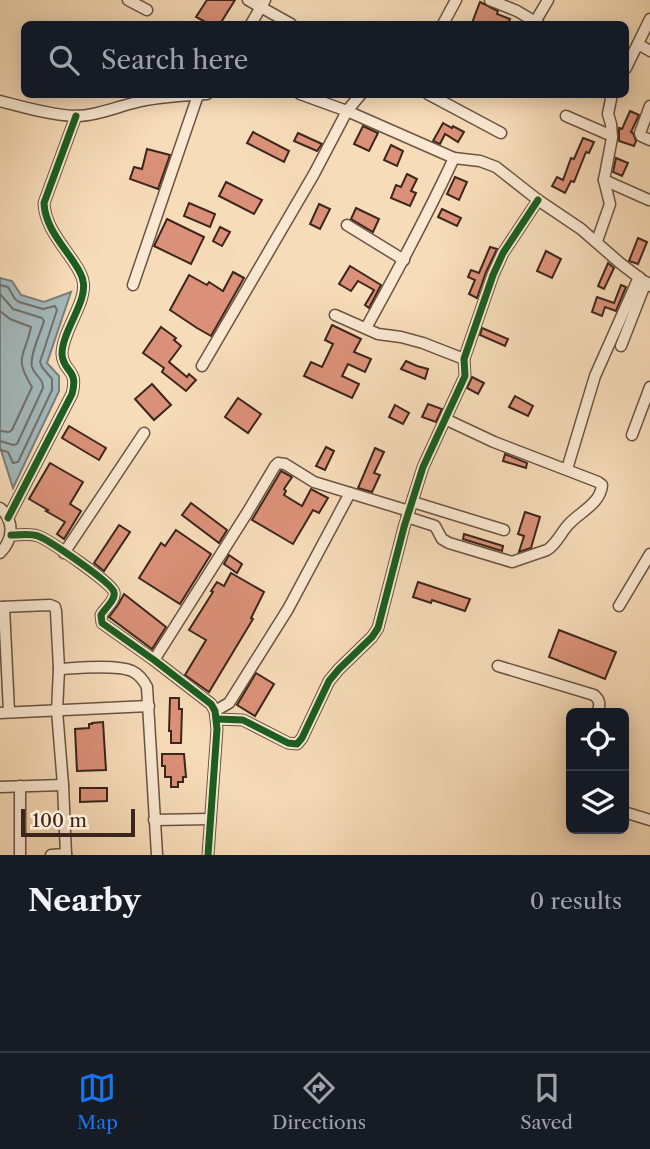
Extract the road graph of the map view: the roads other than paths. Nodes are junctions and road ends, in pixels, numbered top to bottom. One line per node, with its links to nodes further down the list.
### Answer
1 (128, 0): 7 (street)
2 (248, 0): 6 (street)
3 (490, 0): 12 (street)
4 (548, 0): 13 (street)
5 (454, 1): 11 (street)
6 (263, 3): 9 (street); 10 (street)
7 (147, 10)
8 (650, 19): 14 (street)
9 (253, 21)
10 (287, 21)
11 (444, 21)
12 (534, 21)
13 (538, 21)
14 (638, 44): 15 (street); 16 (street)
15 (650, 51)
16 (629, 61)
17 (164, 98): 26 (street)
18 (197, 98): 39 (street)
19 (311, 98): 25 (street)
20 (358, 98): 25 (street)
21 (435, 98): 28 (street)
22 (611, 98): 29 (street)
23 (0, 101): 26 (street)
24 (650, 106): 30 (street)
25 (347, 111): 31 (street); 44 (street)
26 (76, 116): 54 (street)
27 (566, 116): 29 (street)
28 (501, 133)
29 (612, 136): 32 (street)
30 (650, 140)
31 (454, 158): 33 (street); 37 (street)
32 (604, 180): 34 (street); 36 (street)
33 (538, 200): 36 (street); 43 (street)
34 (649, 200)
35 (347, 225): 37 (street)
36 (597, 242): 38 (street)
37 (404, 260): 41 (street)
38 (645, 282): 42 (street); 50 (street)
39 (133, 285)
40 (335, 315): 41 (street)
41 (366, 327): 43 (street)
42 (621, 346)
43 (464, 359): 47 (street)
44 (202, 366)
45 (650, 387): 46 (street)
46 (647, 399): 49 (street)
47 (445, 419): 50 (street); 53 (street)
48 (144, 433): 58 (street)
49 (632, 435)
50 (567, 469): 53 (street)
51 (350, 493): 53 (street); 62 (street); 69 (street)
52 (0, 508): 54 (street)
53 (410, 510): 55 (street); 69 (street)
54 (8, 518): 56 (street)
55 (505, 530)
56 (11, 535): 57 (street); 58 (street)
57 (0, 553)
58 (64, 553): 62 (street)
59 (650, 554): 60 (street)
60 (619, 606)
61 (2, 607): 64 (street); 68 (street)
62 (153, 660): 69 (street)
63 (498, 666): 66 (street)
64 (59, 669): 65 (street); 67 (street)
65 (149, 706): 67 (street); 75 (street)
66 (599, 708)
67 (57, 711): 68 (street); 70 (street)
68 (4, 713)
69 (216, 715): 74 (street)
70 (63, 785): 71 (street); 79 (street)
71 (20, 786): 72 (street); 77 (street)
72 (0, 787)
73 (629, 813): 76 (street)
74 (210, 819): 75 (street); 81 (street)
75 (154, 820): 80 (street)
76 (650, 820)
77 (20, 855)
78 (51, 855): 79 (street)
79 (66, 855)
80 (157, 855)
81 (208, 855)

